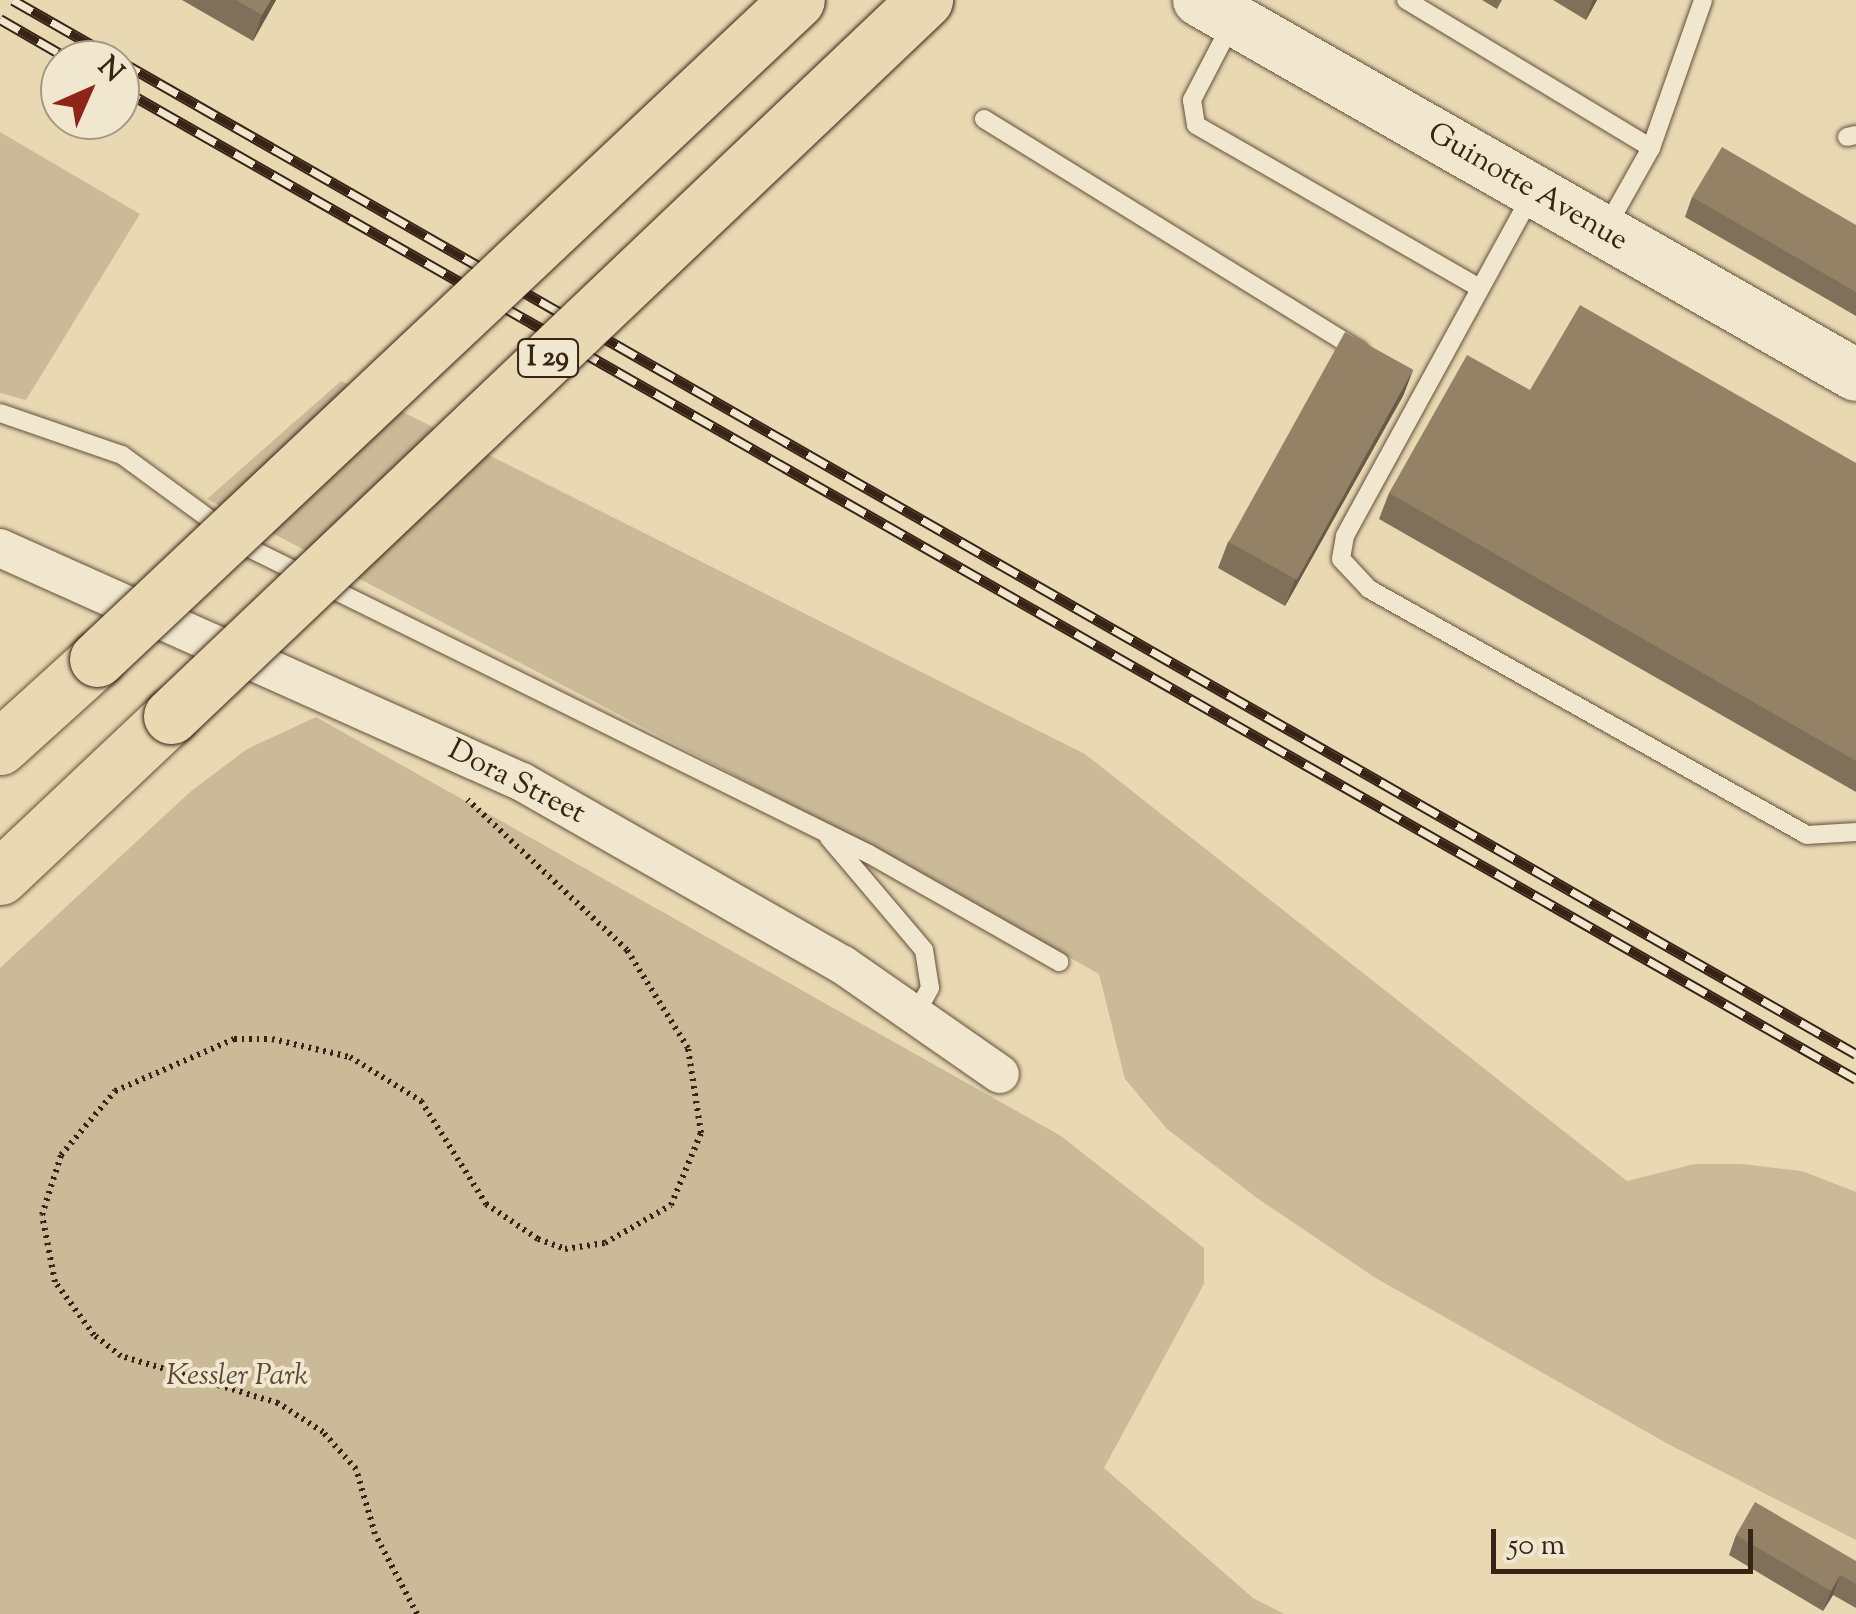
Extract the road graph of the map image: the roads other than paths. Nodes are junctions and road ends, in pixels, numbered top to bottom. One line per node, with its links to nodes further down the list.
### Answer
1 (797, 0): 17 (highway, bridge)
2 (924, 0): 20 (highway, I 29, bridge)
3 (1406, 0): 7 (lane)
4 (1703, 0): 7 (lane)
5 (1216, 10): 8 (street, Guinotte Avenue); 10 (lane)
6 (984, 119): 11 (lane)
7 (1651, 148): 9 (lane)
8 (1533, 192): 9 (street, Guinotte Avenue); 10 (lane)
9 (1603, 232): 12 (street, Guinotte Avenue)
10 (1479, 288): 14 (lane)
11 (1373, 359)
12 (1856, 375)
13 (1407, 380): 14 (lane)
14 (1424, 391): 18 (lane)
15 (0, 413): 19 (lane)
16 (0, 548): 22 (street, Dora Street)
17 (0, 747)
18 (1856, 832)
19 (824, 833): 21 (lane); 22 (lane)
20 (0, 877)
21 (1059, 962)
22 (916, 1013): 23 (street, Dora Street)
23 (1000, 1074)

